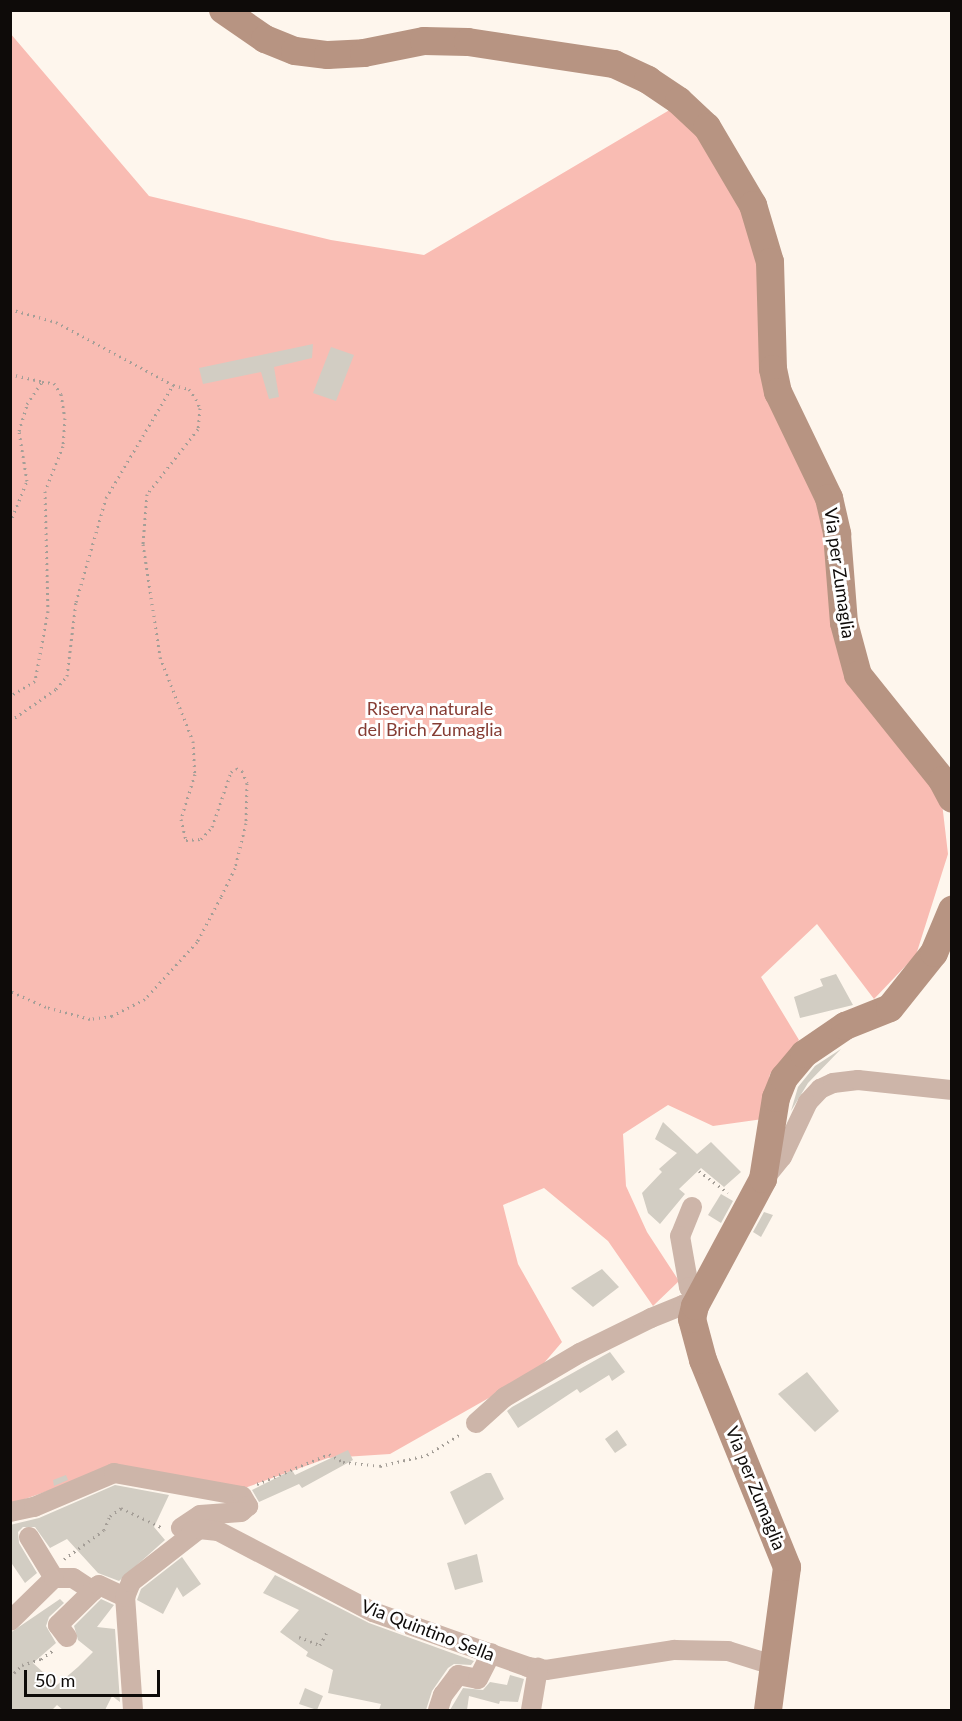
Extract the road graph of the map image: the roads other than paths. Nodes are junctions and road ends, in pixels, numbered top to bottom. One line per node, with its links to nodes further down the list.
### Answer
1 (223, 10): 2 (street, Via per Zumaglia)
2 (951, 799)
3 (951, 910): 5 (street)
4 (951, 1090): 5 (street)
5 (756, 1193): 7 (street)
6 (692, 1207): 7 (street)
7 (696, 1304): 8 (street); 18 (street, Via per Zumaglia)
8 (476, 1424)
9 (10, 1512): 11 (street)
10 (28, 1537): 12 (street)
11 (175, 1539): 14 (street, Via Quintino Sella); 17 (street, Via Quintino Sella)
12 (54, 1578): 13 (street); 15 (street)
13 (93, 1591): 14 (street); 16 (street)
14 (125, 1598): 20 (street)
15 (10, 1621)
16 (67, 1637)
17 (491, 1653): 19 (street, Via Quintino Sella); 21 (street)
18 (773, 1665): 19 (street, Via Quintino Sella); 23 (street, Via per Zumaglia)
19 (538, 1668): 22 (street)
20 (134, 1710)
21 (438, 1710)
22 (531, 1710)
23 (768, 1710)

